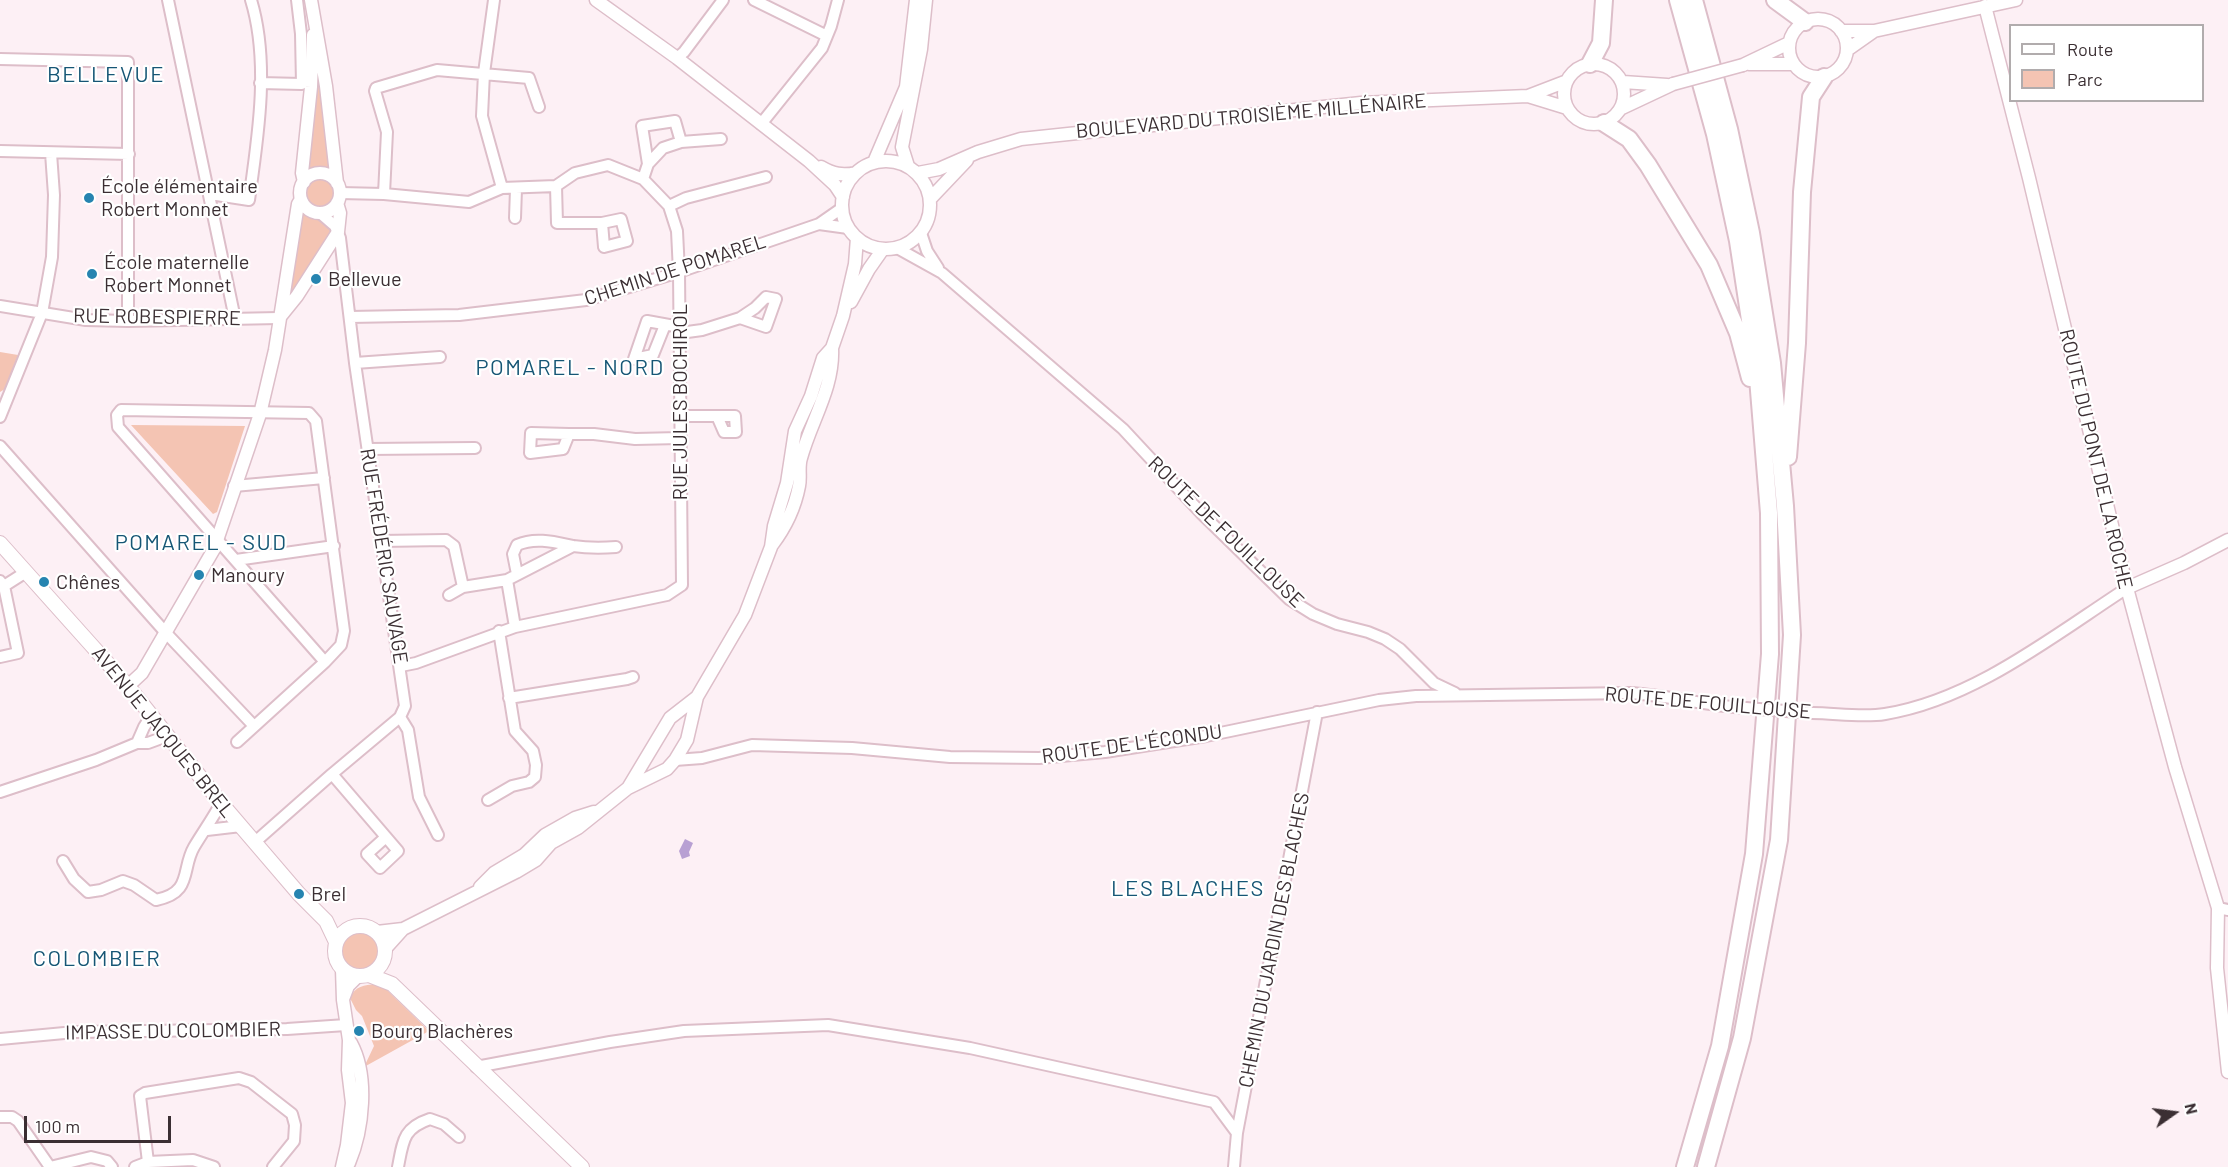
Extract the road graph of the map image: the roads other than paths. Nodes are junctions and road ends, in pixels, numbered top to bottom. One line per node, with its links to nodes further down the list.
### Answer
1 (168, 0): 62 (street)
2 (251, 0): 34 (street)
3 (297, 0): 34 (street)
4 (311, 0): 18 (street)
5 (494, 0): 30 (street)
6 (596, 0): 25 (street)
7 (723, 0): 25 (street)
8 (754, 0): 22 (street)
9 (838, 0): 22 (street)
10 (916, 0): 51 (street)
11 (926, 0): 53 (street)
12 (1604, 0): 27 (highway)
13 (1678, 0): 97 (highway)
14 (1694, 0): 104 (highway)
15 (1775, 0): 19 (highway)
16 (2016, 0): 17 (street)
17 (1985, 6): 21 (street); 37 (street, ROUTE DU PONT DE LA ROCHE)
18 (313, 13): 57 (street); 61 (street)
19 (1805, 22): 20 (street); 23 (street)
20 (1841, 31): 21 (street); 24 (street)
21 (1874, 31): 24 (street)
22 (827, 36): 43 (street)
23 (1789, 42): 28 (street); 29 (street)
24 (1847, 50): 31 (street)
25 (677, 58): 43 (street)
26 (0, 59): 49 (street)
27 (1590, 64): 32 (street); 33 (street)
28 (1746, 64): 29 (street); 35 (street, bridge)
29 (1793, 64): 31 (street)
30 (484, 73): 39 (street); 59 (street); 63 (street)
31 (1824, 77): 104 (highway)
32 (1567, 81): 36 (street, BOULEVARD DU TROISIÈME MILLÉNAIRE); 40 (street)
33 (1623, 82): 35 (street); 41 (street)
34 (260, 83): 62 (street)
35 (1671, 85): 41 (street)
36 (1528, 96): 40 (street, BOULEVARD DU TROISIÈME MILLÉNAIRE); 47 (street, BOULEVARD DU TROISIÈME MILLÉNAIRE)
37 (2009, 100)
38 (2010, 102): 117 (street, ROUTE DU PONT DE LA ROCHE)
39 (539, 106)
40 (1568, 108): 42 (street)
41 (1622, 108): 42 (street)
42 (1604, 123): 97 (highway)
43 (761, 124): 50 (street)
44 (721, 139): 45 (street)
45 (681, 142): 52 (street); 52 (street)
46 (0, 151): 48 (street)
47 (978, 152): 53 (street, BOULEVARD DU TROISIÈME MILLÉNAIRE); 65 (street, BOULEVARD DU TROISIÈME MILLÉNAIRE)
48 (51, 153): 49 (street); 81 (street)
49 (129, 154): 87 (street)
50 (809, 161): 54 (street); 66 (street)
51 (874, 162): 53 (street); 54 (street)
52 (648, 164): 56 (street)
53 (913, 170): 65 (street)
54 (856, 173): 66 (street)
55 (766, 177): 67 (street)
56 (643, 179): 58 (street, RUE JULES BOCHIROL); 67 (street, RUE JULES BOCHIROL)
57 (304, 182): 61 (street); 64 (street)
58 (556, 186): 60 (street, RUE JULES BOCHIROL); 70 (street)
59 (502, 188): 60 (street, RUE JULES BOCHIROL); 63 (street, RUE JULES BOCHIROL)
60 (516, 189): 69 (street)
61 (338, 193): 63 (street, RUE JULES BOCHIROL); 68 (street); 73 (street)
62 (210, 194): 86 (street)
63 (384, 194)
64 (301, 199): 68 (street); 84 (street)
65 (930, 199): 74 (street)
66 (842, 202): 71 (street, CHEMIN DE POMAREL); 72 (street)
67 (669, 206): 78 (street, RUE JULES BOCHIROL)
68 (320, 213): 73 (street)
69 (515, 218)
70 (602, 224)
71 (819, 224): 72 (street, CHEMIN DE POMAREL); 78 (street, CHEMIN DE POMAREL)
72 (848, 228): 75 (street)
73 (338, 232): 83 (street, RUE FRÉDÉRIC SAUVAGE); 84 (street)
74 (921, 233): 76 (street); 79 (street, ROUTE DE FOUILLOUSE)
75 (857, 238): 77 (street); 82 (street)
76 (897, 248): 77 (street); 79 (street, ROUTE DE FOUILLOUSE)
77 (884, 249): 82 (street)
78 (679, 272): 83 (street, CHEMIN DE POMAREL); 89 (street, RUE JULES BOCHIROL)
79 (942, 273): 127 (street, ROUTE DE FOUILLOUSE)
80 (0, 306): 81 (street, RUE ROBESPIERRE)
81 (42, 313): 87 (street, RUE ROBESPIERRE); 92 (street)
82 (843, 316): 128 (street)
83 (350, 317): 91 (street, RUE FRÉDÉRIC SAUVAGE)
84 (279, 318): 86 (street, RUE ROBESPIERRE); 93 (street)
85 (740, 318): 89 (street)
86 (235, 320): 87 (street, RUE ROBESPIERRE)
87 (128, 321)
88 (665, 325): 89 (street)
89 (680, 330): 94 (street, RUE JULES BOCHIROL)
90 (440, 357): 91 (street)
91 (355, 363): 101 (street, RUE FRÉDÉRIC SAUVAGE)
92 (1, 410)
93 (260, 414): 102 (street); 103 (street); 105 (street)
94 (680, 416): 95 (street); 98 (street, RUE JULES BOCHIROL)
95 (717, 416)
96 (569, 434): 98 (street)
97 (1764, 435): 189 (highway)
98 (680, 438): 119 (street, RUE JULES BOCHIROL)
99 (0, 446): 121 (street)
100 (475, 448): 101 (street)
101 (368, 449): 107 (street, RUE FRÉDÉRIC SAUVAGE)
102 (324, 478): 103 (street); 108 (street)
103 (234, 486): 105 (street)
104 (1785, 506): 190 (highway)
105 (216, 539): 112 (street); 121 (street)
106 (2228, 540): 117 (street, ROUTE DE FOUILLOUSE)
107 (381, 541): 116 (street); 124 (street, RUE FRÉDÉRIC SAUVAGE)
108 (334, 546): 112 (street); 123 (street)
109 (573, 546): 111 (street); 114 (street); 114 (street)
110 (1, 547): 113 (main road, AVENUE JACQUES BREL)
111 (615, 547)
112 (236, 560): 123 (street)
113 (26, 572): 115 (street); 126 (main road, AVENUE JACQUES BREL)
114 (512, 577): 116 (street); 119 (street)
115 (2, 583): 122 (street)
116 (463, 587): 118 (street)
117 (2127, 588): 127 (street, ROUTE DE FOUILLOUSE, bridge); 159 (street, ROUTE DU PONT DE LA ROCHE)
118 (449, 595)
119 (515, 627): 120 (street, RUE JULES BOCHIROL)
120 (500, 632): 124 (street, RUE JULES BOCHIROL); 129 (street)
121 (166, 633): 126 (street); 135 (street)
122 (0, 657)
123 (325, 662): 135 (street)
124 (401, 666): 133 (street, RUE FRÉDÉRIC SAUVAGE)
125 (633, 677): 129 (street)
126 (128, 686): 132 (main road, AVENUE JACQUES BREL)
127 (1459, 695): 131 (street, ROUTE DE L'ÉCONDU)
128 (697, 697): 130 (street); 134 (street)
129 (509, 698): 147 (street)
130 (681, 710): 134 (street); 142 (street)
131 (1317, 712): 140 (street, ROUTE DE L'ÉCONDU); 176 (street, CHEMIN DU JARDIN DES BLACHES)
132 (151, 716): 136 (main road, AVENUE JACQUES BREL); 139 (street)
133 (400, 717): 143 (street); 153 (street)
134 (692, 717): 137 (street)
135 (254, 726): 138 (street)
136 (167, 736): 139 (street); 148 (main road, AVENUE JACQUES BREL)
137 (687, 740): 140 (street); 141 (street)
138 (237, 742)
139 (137, 743): 146 (street)
140 (696, 758): 141 (street, ROUTE DE L'ÉCONDU)
141 (675, 760): 144 (street)
142 (640, 768): 144 (street); 145 (street)
143 (332, 774): 154 (street); 155 (street)
144 (650, 779): 145 (street)
145 (628, 788): 162 (street)
146 (0, 792)
147 (488, 800)
148 (221, 803): 149 (main road, AVENUE JACQUES BREL); 152 (street)
149 (231, 815): 150 (main road, AVENUE JACQUES BREL); 151 (street)
150 (241, 826): 151 (street); 155 (main road, AVENUE JACQUES BREL)
151 (221, 828): 152 (street)
152 (207, 830): 157 (street)
153 (438, 835)
154 (386, 837): 156 (street); 156 (street)
155 (255, 842): 160 (main road, AVENUE JACQUES BREL)
156 (373, 860): 158 (street)
157 (63, 861)
158 (360, 862)
159 (2223, 909): 174 (street, ROUTE DU PONT DE LA ROCHE)
160 (326, 921): 161 (main road, AVENUE JACQUES BREL); 164 (main road, AVENUE JACQUES BREL)
161 (348, 929): 163 (main road); 164 (main road)
162 (403, 929): 163 (street); 165 (street)
163 (377, 932): 165 (main road)
164 (336, 942): 166 (main road)
165 (385, 955): 167 (main road); 168 (main road)
166 (342, 969): 167 (main road); 169 (street)
167 (363, 976): 168 (main road); 169 (street)
168 (392, 984): 173 (main road)
169 (343, 1000): 170 (street)
170 (346, 1025): 171 (street, IMPASSE DU COLOMBIER); 172 (street)
171 (0, 1039)
172 (349, 1040): 184 (street); 185 (street)
173 (476, 1066): 176 (street); 187 (main road)
174 (2228, 1072)
175 (0, 1117): 179 (street)
176 (1237, 1132): 188 (street, CHEMIN DU JARDIN DES BLACHES)
177 (459, 1137): 186 (street)
178 (148, 1162): 181 (street); 182 (street); 183 (street)
179 (50, 1167): 180 (street)
180 (112, 1167)
181 (135, 1167)
182 (214, 1167)
183 (273, 1167)
184 (342, 1167)
185 (347, 1167)
186 (398, 1167)
187 (582, 1167)
188 (1234, 1167)
189 (1685, 1167)
190 (1706, 1167)

